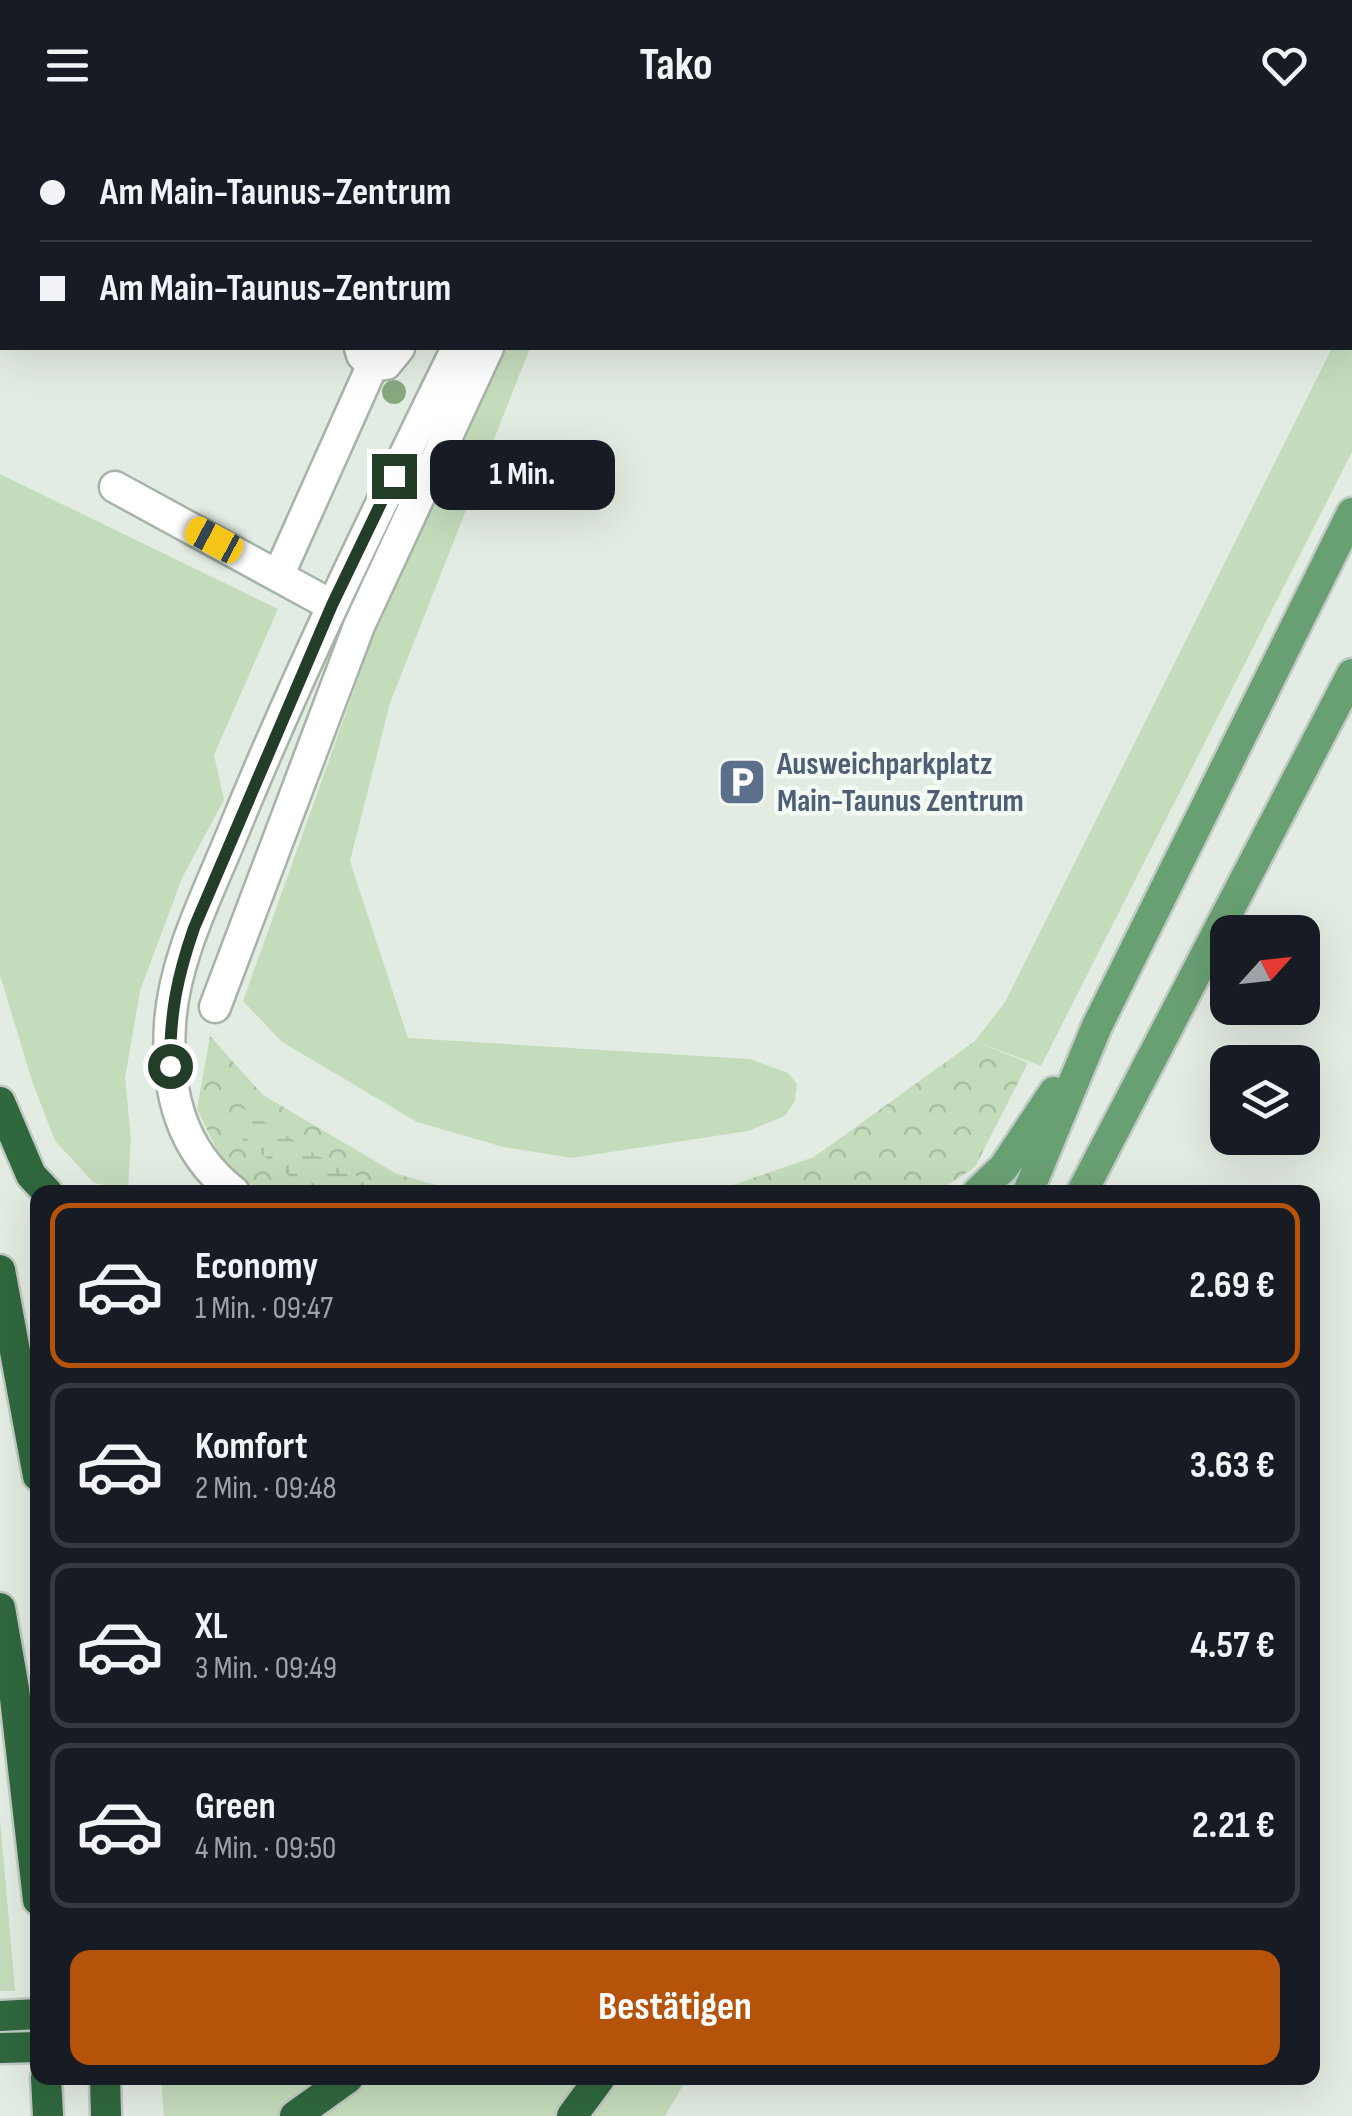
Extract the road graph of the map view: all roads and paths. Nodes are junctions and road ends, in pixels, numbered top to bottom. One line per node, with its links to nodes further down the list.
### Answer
1 (397, 350): 4 (street)
2 (457, 350): 8 (street)
3 (487, 350): 10 (street)
4 (366, 357): 7 (street)
5 (115, 488): 7 (street)
6 (1352, 513): 11 (main road)
7 (279, 574): 8 (street)
8 (332, 605): 14 (street)
9 (1352, 674): 17 (main road)
10 (215, 1007)
11 (1096, 1026): 15 (main road); 16 (main road)
12 (0, 1102): 13 (highway)
13 (41, 1185)
14 (227, 1185)
15 (985, 1185)
16 (1031, 1185)
17 (1086, 1185)
18 (0, 1270): 19 (highway)
19 (30, 1433)
20 (0, 1608): 21 (highway)
21 (30, 1830)
22 (30, 2014): 23 (highway)
23 (0, 2016)
24 (30, 2047): 25 (highway)
25 (0, 2048)
26 (46, 2085): 30 (highway)
27 (105, 2085): 31 (highway)
28 (338, 2085): 32 (highway)
29 (595, 2085): 33 (highway)
30 (48, 2116)
31 (106, 2116)
32 (295, 2116)
33 (572, 2116)

